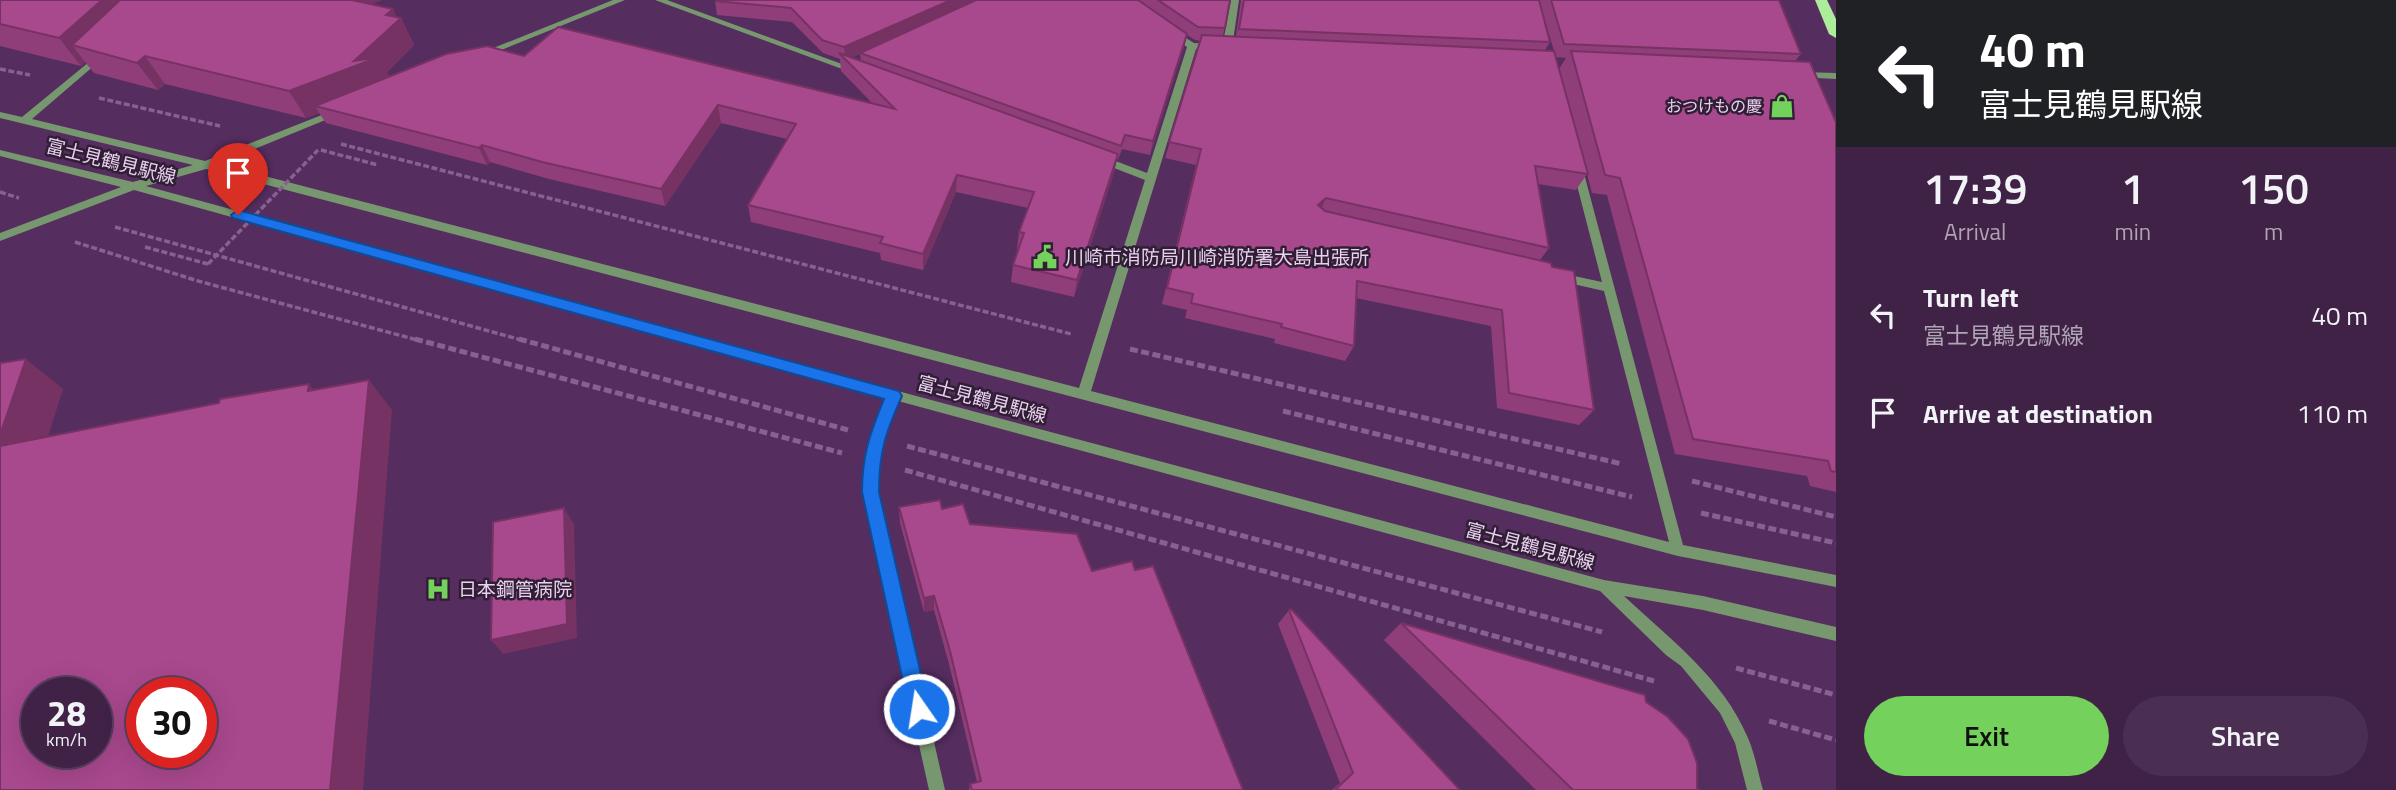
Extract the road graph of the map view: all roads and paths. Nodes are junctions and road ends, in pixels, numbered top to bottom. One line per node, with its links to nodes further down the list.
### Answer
1 (621, 0): 11 (street)
2 (659, 0): 13 (street)
3 (1235, 0): 8 (street)
4 (1821, 0): 6 (main road)
5 (1158, 23): 7 (street)
6 (1836, 34)
7 (1192, 46): 8 (street); 29 (street)
8 (1227, 48): 9 (street)
9 (1241, 48)
10 (105, 52): 18 (street)
11 (467, 61)
12 (859, 62): 13 (street)
13 (846, 67): 16 (street)
14 (0, 69): 18 (path)
15 (1792, 74): 17 (street)
16 (872, 76)
17 (1836, 76)
18 (78, 78): 21 (street); 22 (path)
19 (351, 107): 23 (street)
20 (0, 115): 21 (street, 富士見鶴見駅線)
21 (23, 121): 27 (street, 富士見鶴見駅線)
22 (222, 126)
23 (287, 132): 27 (street); 37 (path)
24 (0, 153): 30 (street, 富士見鶴見駅線)
25 (1088, 155): 29 (street)
26 (1574, 156): 36 (street)
27 (206, 165): 30 (street); 39 (street, 富士見鶴見駅線)
28 (378, 165): 34 (path, bridge)
29 (1152, 178): 37 (street)
30 (133, 186): 32 (street); 38 (street, 富士見鶴見駅線)
31 (0, 192): 32 (path)
32 (63, 213): 33 (street); 40 (path)
33 (0, 237)
34 (145, 247)
35 (1543, 273): 36 (street)
36 (1609, 288): 41 (street)
37 (1099, 341): 39 (street); 41 (path)
38 (894, 396): 40 (street); 45 (street, 富士見鶴見駅線)
39 (1083, 396): 43 (street, 富士見鶴見駅線)
40 (876, 438): 46 (path); 50 (street)
41 (1657, 473): 42 (path); 43 (street)
42 (1836, 517)
43 (1678, 550): 44 (street, 富士見鶴見駅線)
44 (1836, 582)
45 (1604, 586): 47 (street, 富士見鶴見駅線); 51 (street)
46 (1604, 632)
47 (1836, 634)
48 (1735, 667): 49 (path)
49 (1836, 695)
50 (937, 790)
51 (1755, 790)

